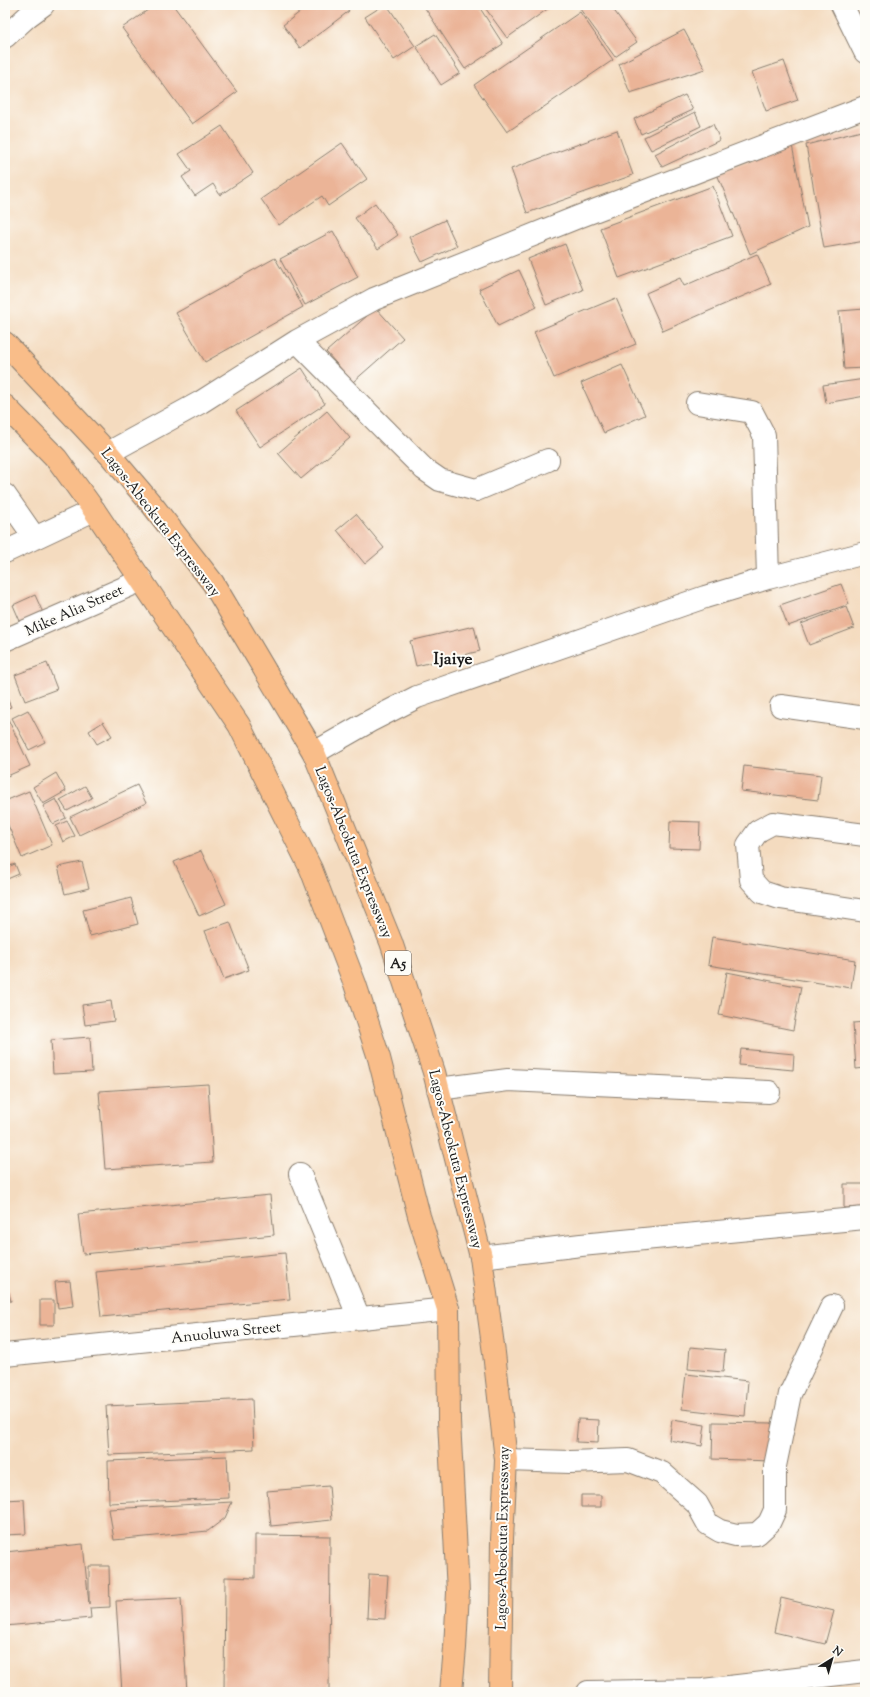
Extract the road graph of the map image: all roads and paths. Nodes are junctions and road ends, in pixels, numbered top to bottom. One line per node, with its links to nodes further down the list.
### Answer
1 (43, 5): 3 (street)
2 (842, 5): 4 (street)
3 (5, 37)
4 (865, 52)
5 (865, 107): 6 (street)
6 (298, 341): 10 (street); 11 (street)
7 (5, 343): 10 (highway, Lagos-Abeokuta Expressway / A5)
8 (697, 403): 17 (street)
9 (6, 409): 13 (highway)
10 (108, 453): 22 (highway, Lagos-Abeokuta Expressway / A5)
11 (548, 460)
12 (5, 495): 14 (street)
13 (94, 510): 14 (street); 18 (highway)
14 (34, 538): 15 (street)
15 (5, 552)
16 (865, 553): 17 (street)
17 (768, 578): 22 (street)
18 (142, 580): 19 (street, Mike Alia Street); 31 (highway)
19 (5, 640)
20 (780, 706): 21 (street)
21 (865, 718)
22 (314, 753): 25 (highway, Lagos-Abeokuta Expressway / A5)
23 (865, 835): 24 (street)
24 (865, 910)
25 (438, 1089): 26 (street); 29 (highway, Lagos-Abeokuta Expressway / A5)
26 (769, 1092)
27 (300, 1174): 32 (street)
28 (865, 1218): 29 (street)
29 (481, 1257): 34 (highway, Lagos-Abeokuta Expressway / A5)
30 (832, 1306): 34 (street)
31 (448, 1309): 32 (street, Anuoluwa Street); 36 (highway)
32 (359, 1318): 33 (street, Anuoluwa Street)
33 (5, 1355)
34 (506, 1460): 37 (highway, Lagos-Abeokuta Expressway / A5)
35 (865, 1671): 38 (street)
36 (451, 1692)
37 (500, 1692)
38 (588, 1692)

